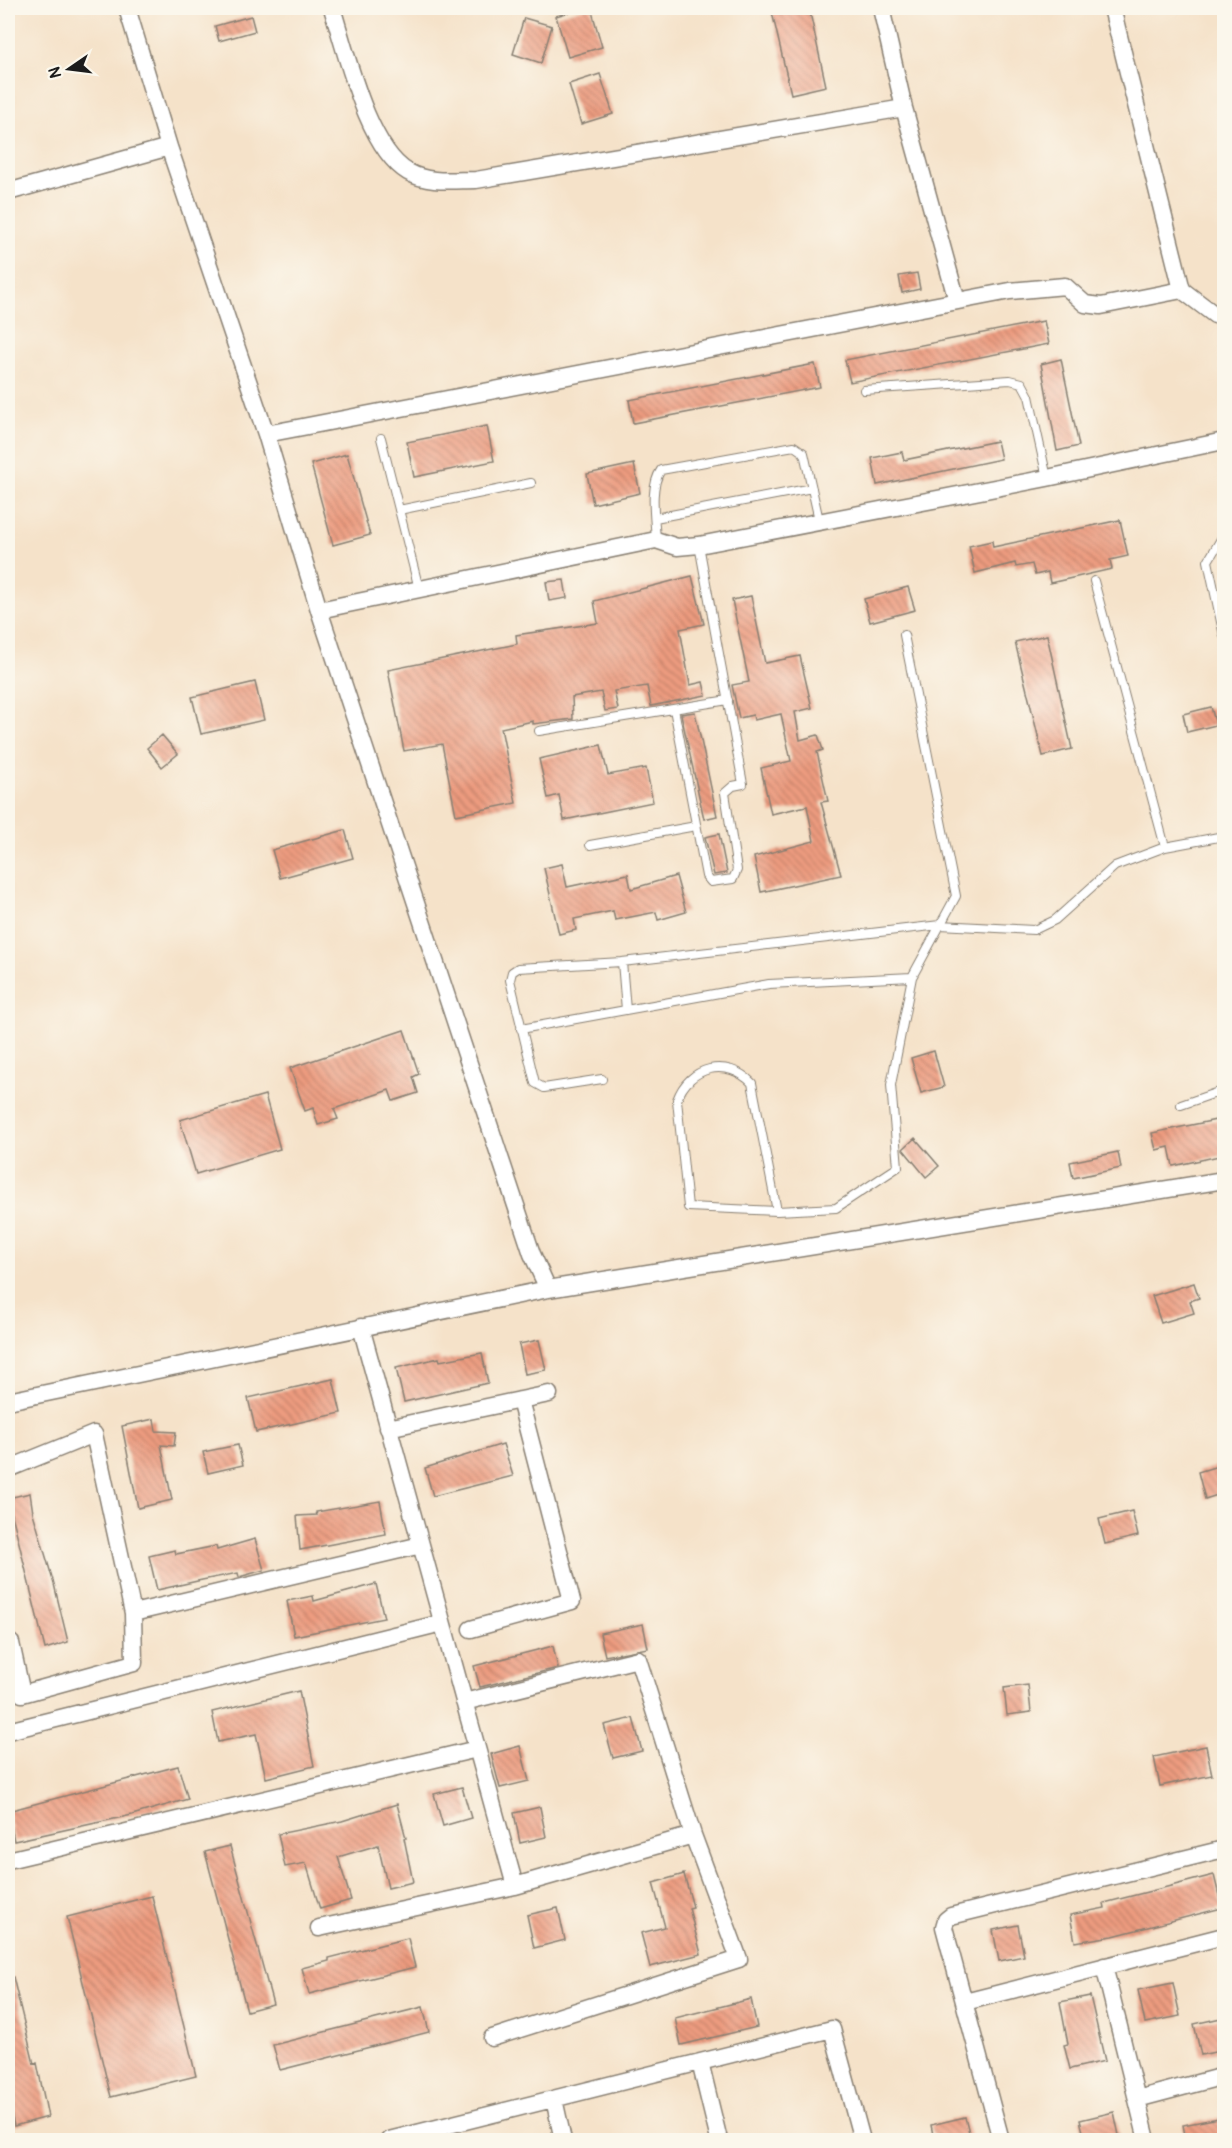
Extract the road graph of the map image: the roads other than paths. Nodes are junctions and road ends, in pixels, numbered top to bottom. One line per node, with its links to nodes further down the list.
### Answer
1 (127, 8): 6 (street)
2 (332, 8): 5 (street)
3 (881, 8): 5 (street)
4 (1112, 8): 8 (street)
5 (904, 108): 9 (street)
6 (169, 147): 7 (street); 12 (street)
7 (8, 192)
8 (1182, 290): 9 (street); 10 (street)
9 (957, 301): 12 (street)
10 (1224, 317)
11 (864, 390): 15 (lane)
12 (266, 434): 26 (street)
13 (381, 438): 18 (lane)
14 (1224, 441): 15 (street)
15 (1047, 478): 20 (street)
16 (531, 483): 18 (lane)
17 (812, 488): 19 (lane); 19 (lane); 20 (lane)
18 (399, 510): 25 (lane)
19 (655, 518): 22 (lane)
20 (819, 520): 23 (street)
21 (1224, 534): 28 (lane)
22 (657, 540): 23 (street); 25 (street)
23 (699, 545): 29 (lane)
24 (1094, 580): 35 (lane)
25 (419, 590): 26 (street)
26 (319, 610): 46 (street)
27 (904, 635): 36 (lane)
28 (1224, 636)
29 (728, 700): 30 (lane); 32 (lane)
30 (674, 709): 31 (lane); 32 (lane)
31 (539, 731)
32 (696, 826): 34 (lane)
33 (1224, 836): 35 (lane)
34 (590, 845)
35 (1165, 847): 36 (lane)
36 (940, 925): 37 (lane); 38 (lane)
37 (622, 962): 39 (lane); 40 (lane)
38 (912, 977): 39 (lane); 45 (lane)
39 (626, 1010): 40 (lane)
40 (522, 1029): 41 (lane)
41 (602, 1079)
42 (1224, 1089): 43 (lane)
43 (1181, 1105)
44 (1224, 1180): 46 (street)
45 (777, 1211): 45 (lane)
46 (548, 1289): 47 (street)
47 (361, 1327): 50 (street); 51 (street)
48 (549, 1394): 49 (street)
49 (520, 1400): 51 (street); 56 (street)
50 (8, 1401)
51 (388, 1428): 53 (street)
52 (8, 1469): 54 (street)
53 (421, 1545): 54 (street); 55 (street)
54 (133, 1613): 57 (street)
55 (442, 1623): 58 (street); 59 (street)
56 (471, 1629)
57 (8, 1644)
58 (464, 1702): 60 (street); 61 (street)
59 (8, 1731)
60 (477, 1749): 63 (street); 64 (street)
61 (693, 1835): 64 (street); 69 (street)
62 (1224, 1849): 68 (street)
63 (8, 1860)
64 (515, 1886): 65 (street)
65 (319, 1928)
66 (1224, 1936): 67 (street)
67 (1104, 1966): 68 (street); 73 (street)
68 (965, 2002): 78 (street)
69 (492, 2038)
70 (700, 2062): 72 (street); 76 (street); 77 (street)
71 (1224, 2076): 73 (street)
72 (554, 2099): 74 (street); 75 (street)
73 (1137, 2099): 79 (street)
74 (388, 2140)
75 (563, 2140)
76 (719, 2140)
77 (862, 2140)
78 (1001, 2140)
79 (1147, 2140)

